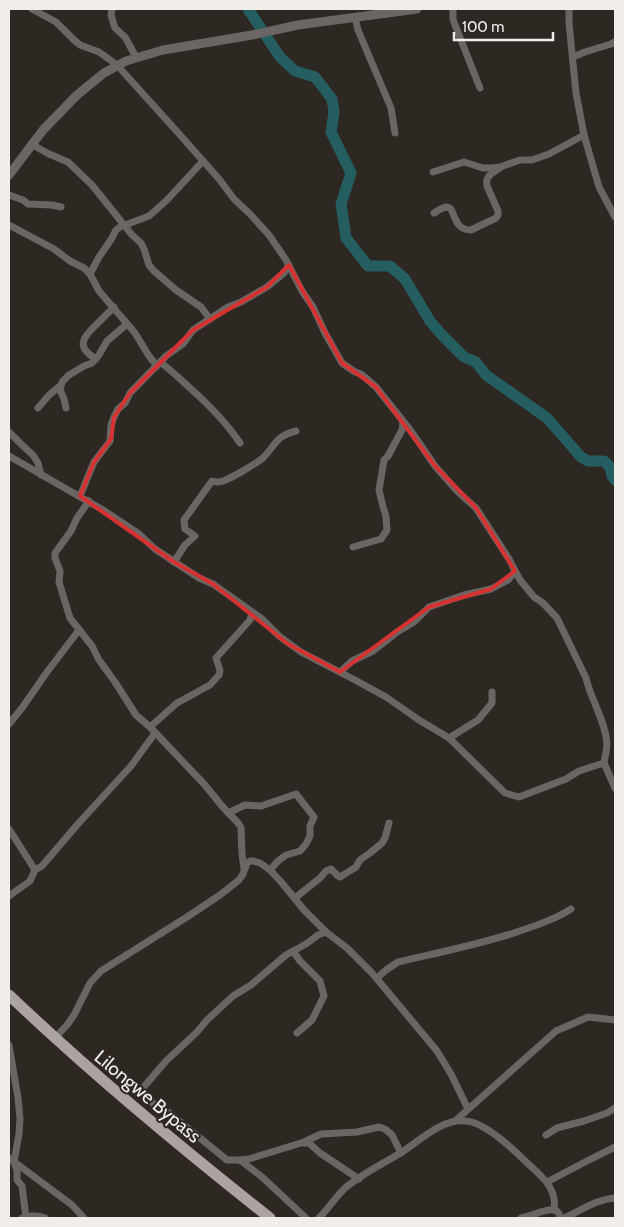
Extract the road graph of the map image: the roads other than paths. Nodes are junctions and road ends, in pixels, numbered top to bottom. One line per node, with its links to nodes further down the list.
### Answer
1 (32, 9): 11 (street)
2 (112, 9): 9 (street)
3 (417, 9): 6 (street)
4 (454, 9): 12 (street)
5 (569, 9): 10 (street)
6 (364, 12): 7 (street)
7 (355, 17): 9 (street); 13 (street)
8 (615, 42): 10 (street)
9 (136, 57): 11 (street)
10 (573, 57): 14 (street)
11 (117, 65): 15 (street); 16 (street)
12 (480, 88)
13 (395, 133)
14 (584, 135): 17 (street); 23 (street)
15 (31, 144): 18 (street); 25 (street)
16 (203, 162): 25 (street); 26 (street)
17 (500, 168): 19 (street); 22 (street)
18 (10, 169)
19 (433, 172)
20 (9, 195): 21 (street)
21 (61, 207)
22 (434, 213)
23 (615, 217)
24 (9, 225): 27 (street)
25 (125, 226): 27 (street); 29 (street)
26 (289, 266): 29 (street); 36 (street)
27 (90, 274): 28 (street)
28 (114, 308): 30 (street); 31 (street)
29 (210, 319): 32 (street)
30 (127, 324): 31 (street); 32 (street)
31 (96, 359): 33 (street)
32 (158, 364): 39 (street); 42 (street)
33 (60, 386): 34 (street); 35 (street)
34 (38, 408)
35 (66, 408)
36 (403, 422): 44 (street); 46 (street)
37 (296, 432): 45 (street)
38 (9, 434): 41 (street)
39 (240, 443)
40 (9, 456): 41 (street)
41 (41, 475): 42 (street)
42 (80, 496): 43 (street)
43 (89, 501): 45 (street); 48 (street)
44 (353, 547)
45 (174, 562): 47 (street)
46 (515, 571): 49 (street); 55 (street)
47 (252, 613): 49 (street); 52 (street)
48 (79, 630): 51 (street); 52 (street)
49 (340, 672): 54 (street)
50 (492, 692): 54 (street)
51 (9, 724)
52 (150, 727): 53 (street)
53 (155, 733): 57 (street); 61 (street)
54 (449, 738): 55 (street)
55 (604, 763): 56 (street)
56 (615, 788)
57 (228, 813): 60 (street); 62 (street)
58 (389, 823): 64 (street)
59 (9, 829): 61 (street)
60 (244, 868): 62 (street); 72 (street)
61 (35, 870): 63 (street)
62 (270, 870): 64 (street)
63 (9, 896)
64 (295, 898): 66 (street)
65 (571, 909): 68 (street)
66 (326, 932): 67 (street); 68 (street)
67 (293, 951): 71 (street); 82 (street)
68 (377, 978): 75 (street)
69 (9, 995): 72 (main road, Lilongwe Bypass)
70 (615, 1020): 75 (street)
71 (297, 1033)
72 (55, 1038): 90 (main road, Lilongwe Bypass)
73 (9, 1045): 81 (street)
74 (615, 1108): 77 (street)
75 (468, 1109): 76 (street)
76 (455, 1121): 80 (street); 84 (street)
77 (546, 1136)
78 (301, 1143): 80 (street); 82 (street); 83 (street)
79 (615, 1147): 84 (street)
80 (401, 1153): 83 (street)
81 (11, 1160): 87 (street); 89 (street)
82 (240, 1160): 91 (street)
83 (359, 1178): 92 (street)
84 (547, 1182): 86 (street)
85 (615, 1198): 95 (street)
86 (554, 1210): 93 (street); 94 (street)
87 (24, 1218): 88 (street)
88 (45, 1218)
89 (84, 1218)
90 (270, 1218)
91 (306, 1218)
92 (319, 1218)
93 (521, 1218)
94 (560, 1218)
95 (564, 1218)

